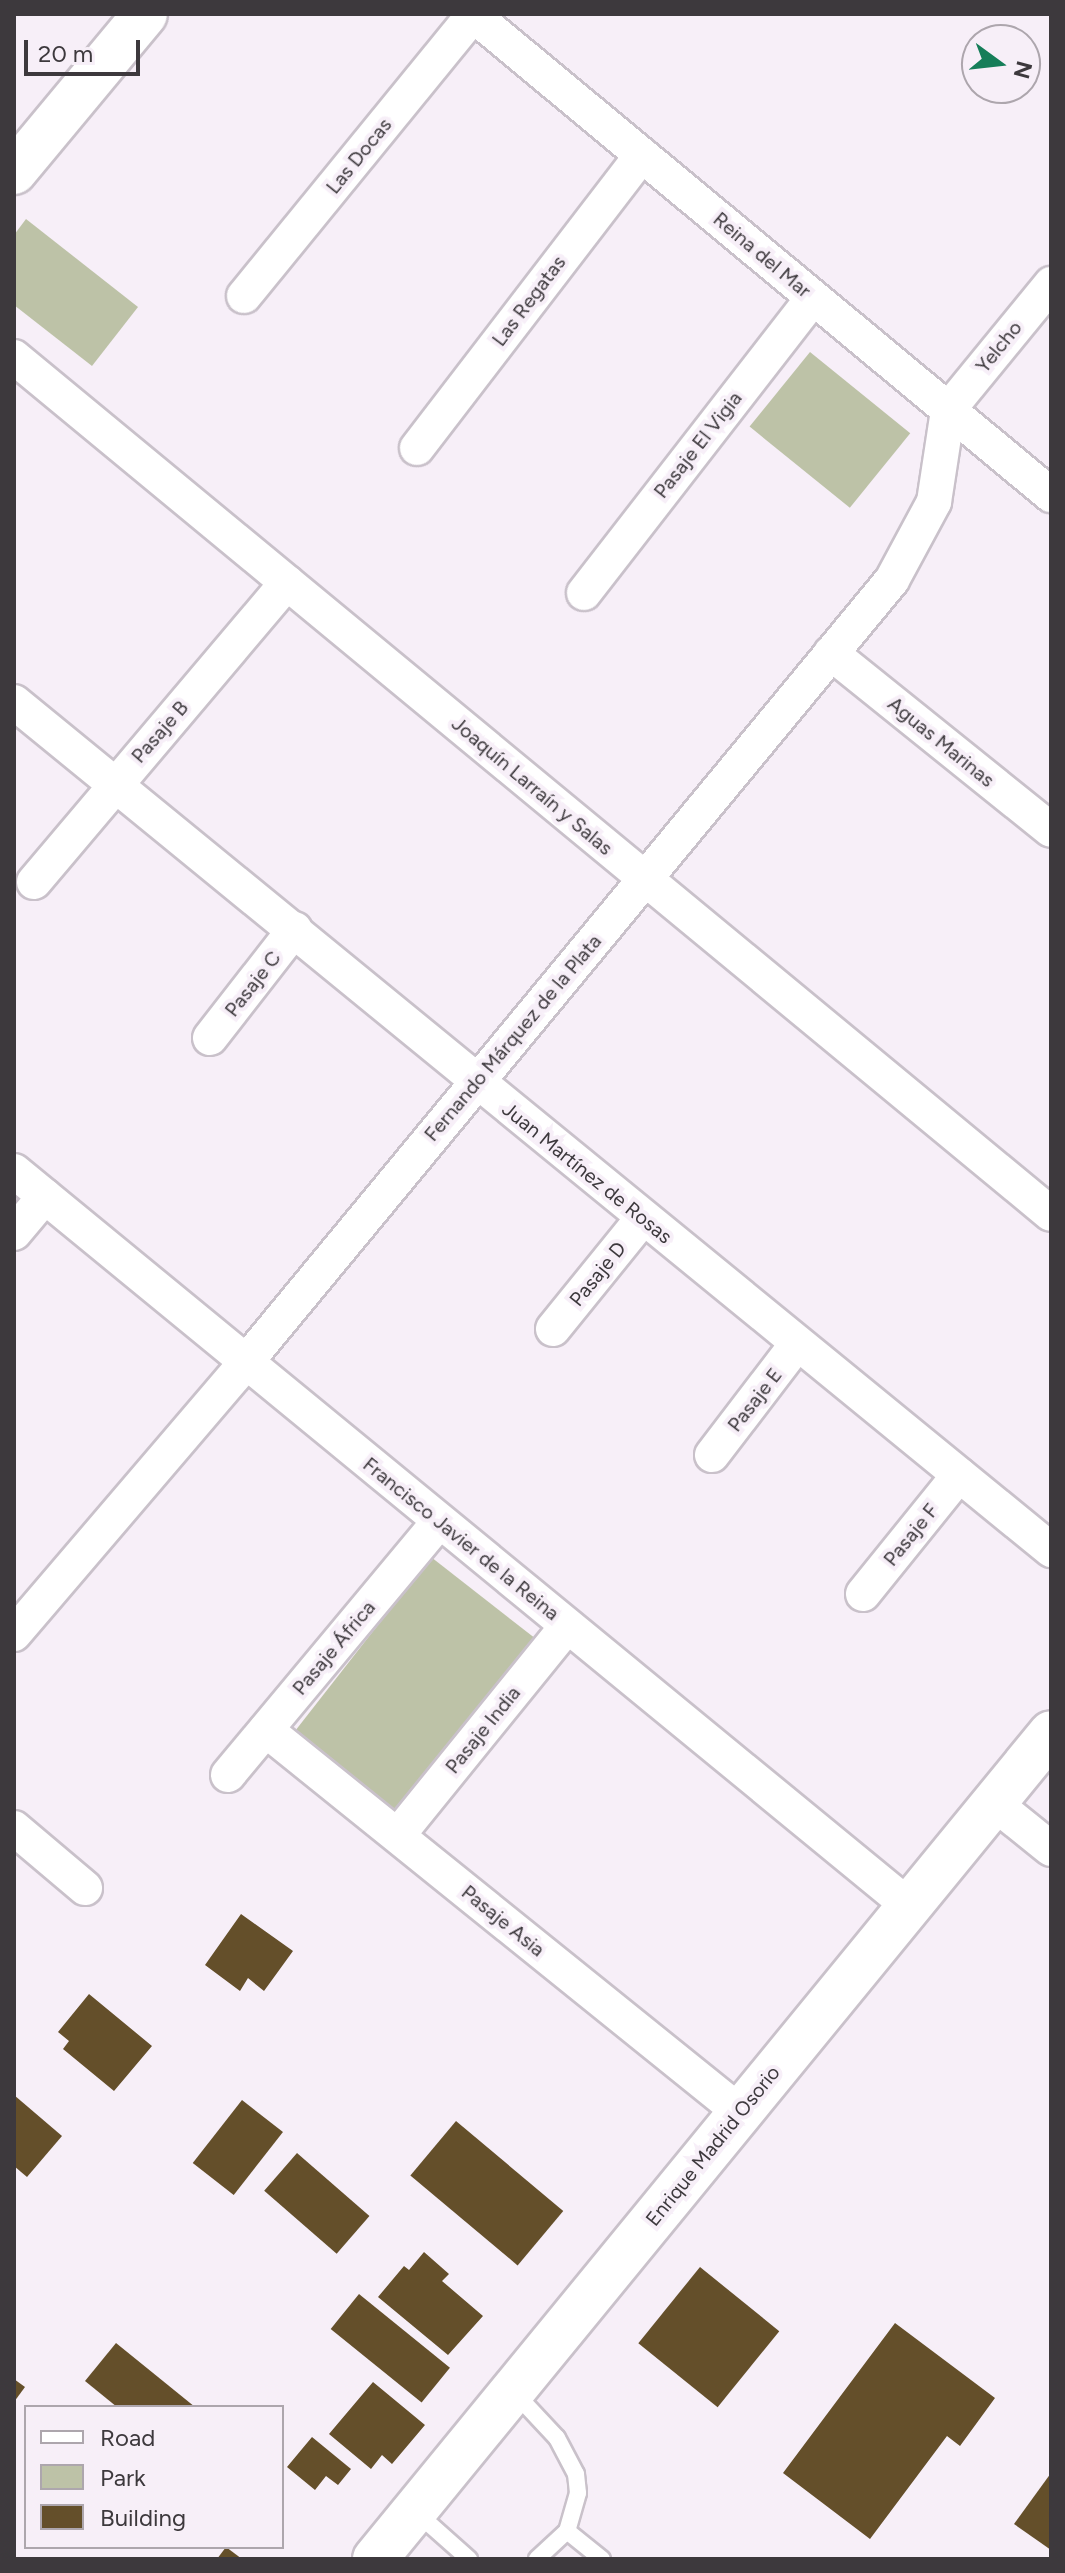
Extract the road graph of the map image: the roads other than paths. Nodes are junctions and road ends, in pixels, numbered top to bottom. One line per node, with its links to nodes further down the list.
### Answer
1 (473, 14): 3 (street, Reina del Mar); 6 (street, Las Docas)
2 (127, 20): 4 (street)
3 (642, 155): 7 (street, Reina del Mar); 10 (street, Las Regatas)
4 (14, 172)
5 (1051, 284): 9 (street, Yelcho)
6 (244, 296)
7 (813, 298): 9 (street, Reina del Mar); 13 (street, Pasaje El Vigia)
8 (14, 357): 12 (street, Joaquín Larraín y Salas)
9 (948, 410): 11 (street, Reina del Mar); 14 (street, Fernando Márquez de la Plata)
10 (417, 448)
11 (1051, 495)
12 (287, 583): 16 (street, Pasaje B); 18 (street, Joaquín Larraín y Salas)
13 (584, 593)
14 (831, 653): 17 (street, Aguas Marinas); 18 (street, Fernando Márquez de la Plata)
15 (14, 702): 16 (street, Juan Martínez de Rosas)
16 (116, 783): 19 (street, Pasaje B); 20 (street, Juan Martínez de Rosas)
17 (1051, 830)
18 (645, 879): 22 (street, Fernando Márquez de la Plata); 25 (street, Joaquín Larraín y Salas)
19 (34, 882)
20 (295, 929): 21 (street, Pasaje C); 22 (street, Juan Martínez de Rosas)
21 (210, 1038)
22 (476, 1084): 26 (street, Juan Martínez de Rosas); 30 (street, Fernando Márquez de la Plata)
23 (14, 1171): 24 (street, Francisco Javier de la Reina)
24 (45, 1196): 27 (street); 30 (street, Francisco Javier de la Reina)
25 (1051, 1214)
26 (642, 1219): 28 (street, Pasaje D); 29 (street, Juan Martínez de Rosas)
27 (14, 1233)
28 (553, 1329)
29 (797, 1344): 31 (street, Pasaje E); 32 (street, Juan Martínez de Rosas)
30 (246, 1362): 33 (street, Francisco Javier de la Reina); 37 (street, Fernando Márquez de la Plata)
31 (712, 1455)
32 (959, 1475): 34 (street, Juan Martínez de Rosas); 35 (street, Pasaje F)
33 (439, 1522): 36 (street, Francisco Javier de la Reina); 38 (street, Pasaje África)
34 (1051, 1550)
35 (863, 1594)
36 (567, 1626): 43 (street, Pasaje India); 46 (street, Francisco Javier de la Reina)
37 (14, 1634)
38 (266, 1730): 40 (street, Pasaje África); 43 (street, Pasaje Asia)
39 (1051, 1733): 41 (street, Enrique Madrid Osorio)
40 (228, 1775)
41 (994, 1803): 44 (street); 46 (street, Enrique Madrid Osorio)
42 (14, 1828): 45 (street)
43 (398, 1835): 47 (street, Pasaje Asia)
44 (1051, 1849)
45 (85, 1888)
46 (909, 1906): 47 (street, Enrique Madrid Osorio)
47 (740, 2112): 48 (street, Enrique Madrid Osorio)
48 (513, 2391): 49 (street, Enrique Madrid Osorio); 50 (lane)
49 (415, 2511): 51 (street, Enrique Madrid Osorio); 52 (lane)
50 (567, 2531): 53 (lane); 54 (lane)
51 (375, 2559)
52 (469, 2559)
53 (537, 2559)
54 (602, 2559)

